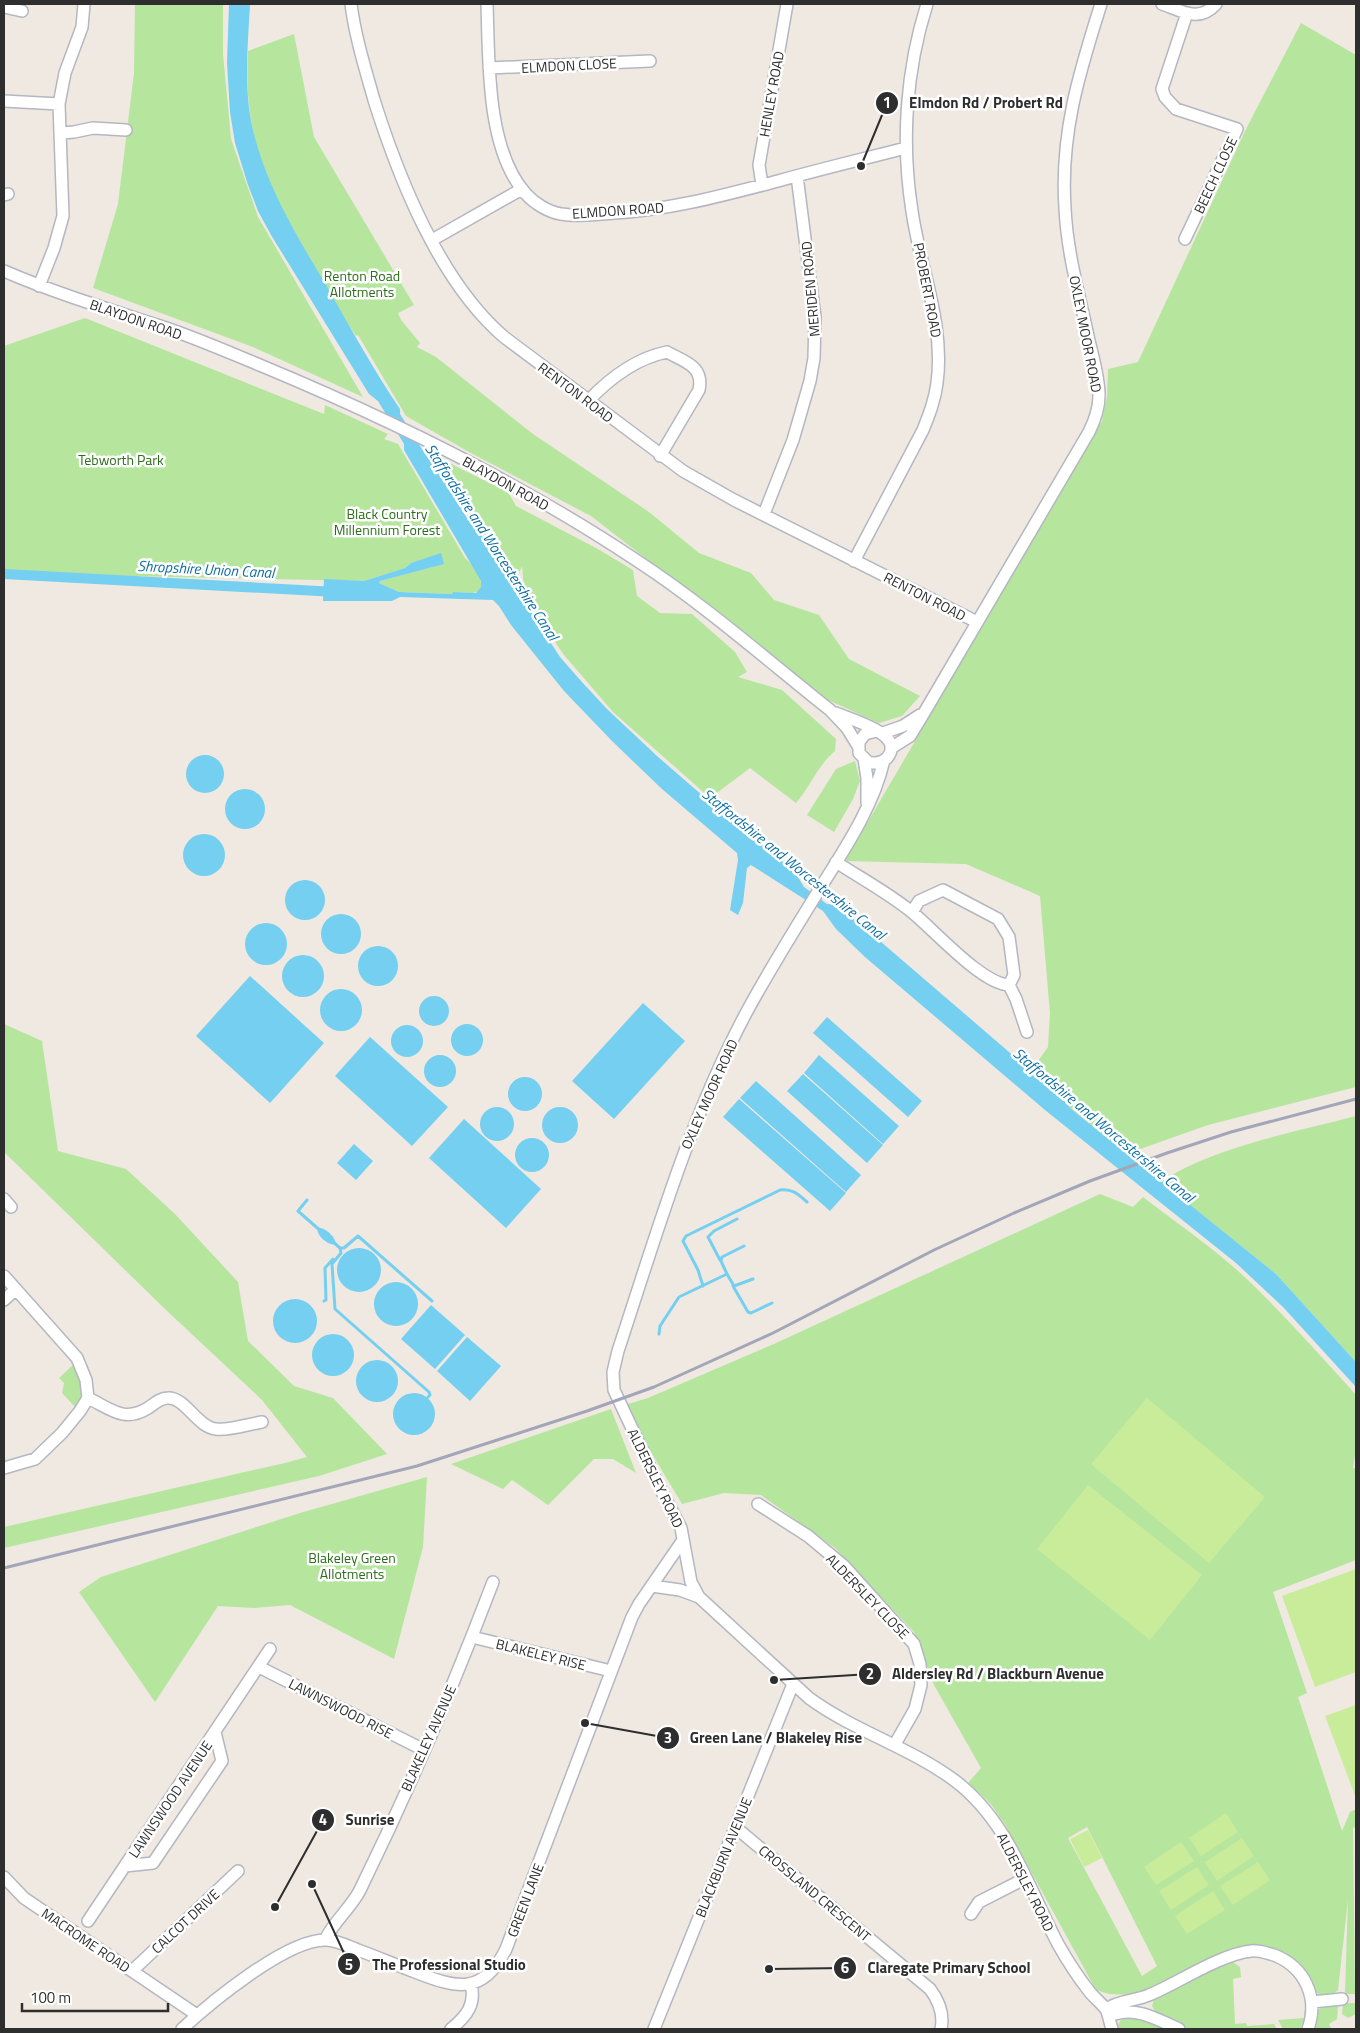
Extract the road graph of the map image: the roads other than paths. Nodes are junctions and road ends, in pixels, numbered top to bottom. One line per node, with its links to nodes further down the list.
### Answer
1 (84, 4): 15 (street)
2 (351, 4): 23 (street, RENTON ROAD)
3 (487, 4): 13 (street, ELMDON ROAD)
4 (787, 4): 20 (street, HENLEY ROAD)
5 (927, 4): 18 (street, PROBERT ROAD)
6 (1101, 4): 30 (street, OXLEY MOOR ROAD)
7 (1162, 4): 11 (street)
8 (1216, 4): 11 (street)
9 (6, 6): 10 (street)
10 (22, 11)
11 (1188, 13): 22 (street, BEECH CLOSE)
12 (650, 61): 13 (street, ELMDON CLOSE)
13 (489, 68): 21 (street, ELMDON ROAD)
14 (4, 101): 15 (street)
15 (59, 104): 17 (street)
16 (126, 130): 17 (street)
17 (60, 133): 25 (street)
18 (906, 148): 19 (street, ELMDON ROAD); 29 (street, PROBERT ROAD)
19 (797, 176): 20 (street, ELMDON ROAD); 28 (street, MERIDEN ROAD)
20 (762, 185): 21 (street, ELMDON ROAD)
21 (522, 189): 23 (street)
22 (1185, 239)
23 (432, 240): 26 (street, RENTON ROAD)
24 (4, 271): 25 (street, BLAYDON ROAD)
25 (39, 286): 31 (street, BLAYDON ROAD)
26 (588, 401): 27 (street, RENTON ROAD); 27 (street)
27 (660, 456): 28 (street, RENTON ROAD)
28 (764, 514): 29 (street, RENTON ROAD)
29 (854, 561): 30 (street, RENTON ROAD)
30 (977, 622): 32 (street, OXLEY MOOR ROAD)
31 (830, 710): 33 (street, BLAYDON ROAD); 34 (street, BLAYDON ROAD)
32 (924, 713): 33 (street, OXLEY MOOR ROAD); 35 (street, OXLEY MOOR ROAD)
33 (880, 732): 34 (street); 35 (street)
34 (858, 746): 36 (street)
35 (891, 748): 37 (street)
36 (864, 759): 37 (street); 38 (street, OXLEY MOOR ROAD)
37 (884, 760): 38 (street, OXLEY MOOR ROAD)
38 (867, 808): 39 (street, OXLEY MOOR ROAD)
39 (836, 862): 40 (street); 47 (street, OXLEY MOOR ROAD)
40 (912, 912): 41 (street); 41 (street)
41 (1009, 985): 42 (street)
42 (1027, 1032)
43 (4, 1276): 44 (street)
44 (16, 1289): 45 (street); 46 (street)
45 (4, 1300)
46 (88, 1398): 48 (street); 49 (street)
47 (620, 1404): 51 (street, ALDERSLEY ROAD)
48 (262, 1422)
49 (4, 1468)
50 (758, 1504): 61 (street, ALDERSLEY CLOSE)
51 (684, 1540): 53 (street, GREEN LANE); 54 (street, ALDERSLEY ROAD)
52 (492, 1582): 55 (street, BLAKELEY AVENUE)
53 (652, 1586): 54 (street); 58 (street, GREEN LANE)
54 (699, 1597): 59 (street, ALDERSLEY ROAD)
55 (472, 1637): 58 (street, BLAKELEY RISE); 62 (street, BLAKELEY AVENUE)
56 (270, 1649): 57 (street, LAWNSWOOD AVENUE)
57 (259, 1667): 60 (street, LAWNSWOOD AVENUE); 62 (street, LAWNSWOOD RISE)
58 (611, 1671): 72 (street, GREEN LANE)
59 (793, 1684): 61 (street, ALDERSLEY ROAD); 63 (street, BLACKBURN AVENUE)
60 (215, 1732): 64 (street, LAWNSWOOD AVENUE); 64 (street, LAWNSWOOD AVENUE)
61 (895, 1744): 67 (street, ALDERSLEY ROAD)
62 (424, 1750): 70 (street, BLAKELEY AVENUE)
63 (735, 1827): 79 (street, BLACKBURN AVENUE); 80 (street, CROSSLAND CRESCENT)
64 (124, 1866): 69 (street, LAWNSWOOD AVENUE)
65 (238, 1871): 71 (street, CALCOT DRIVE)
66 (4, 1877): 71 (street, MACROME ROAD)
67 (1026, 1878): 68 (street); 75 (street, ALDERSLEY ROAD)
68 (971, 1914)
69 (88, 1921)
70 (325, 1940): 72 (street); 76 (street)
71 (132, 1971): 76 (street, MACROME ROAD)
72 (471, 1984): 78 (street)
73 (1342, 1999): 74 (street)
74 (1312, 2002): 75 (street); 83 (street)
75 (1106, 2009): 81 (street, ALDERSLEY ROAD); 82 (street)
76 (198, 2015): 77 (street)
77 (182, 2029)
78 (452, 2029)
79 (654, 2029)
80 (941, 2029)
81 (1112, 2029)
82 (1179, 2029)
83 (1308, 2029)

